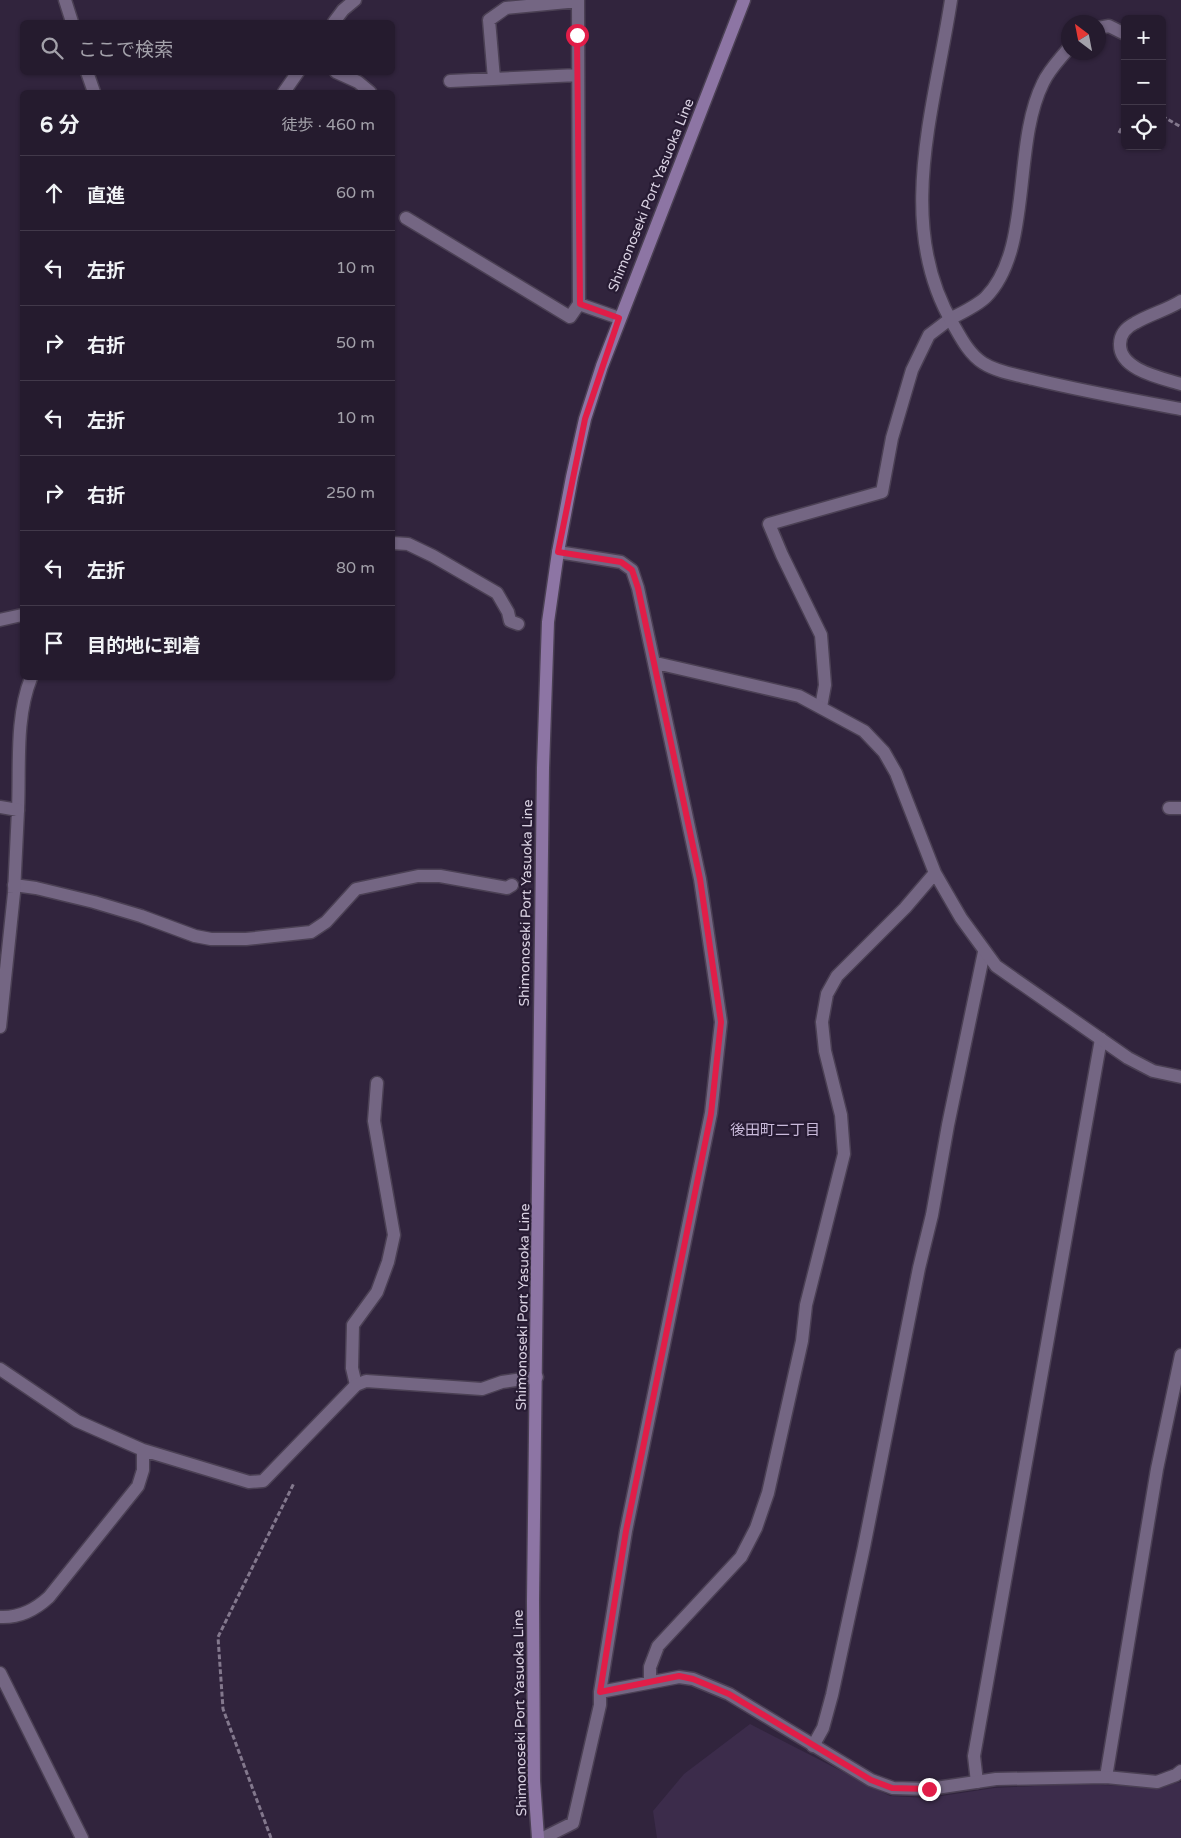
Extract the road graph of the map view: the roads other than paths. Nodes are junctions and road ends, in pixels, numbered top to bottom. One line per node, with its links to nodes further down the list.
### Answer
1 (64, 0): 6 (street)
2 (355, 0): 7 (street)
3 (578, 0): 14 (street); 15 (street)
4 (744, 0): 23 (main road, Shimonoseki Port Yasuoka Line)
5 (951, 0): 24 (street)
6 (71, 20)
7 (336, 20)
8 (1106, 26): 9 (street)
9 (1121, 32)
10 (1061, 58): 24 (street)
11 (88, 75): 17 (street)
12 (296, 75): 18 (street)
13 (343, 75): 19 (street)
14 (578, 75): 15 (street); 22 (street)
15 (494, 79): 16 (street)
16 (450, 81)
17 (93, 90)
18 (285, 90)
19 (368, 90)
20 (406, 218): 22 (street)
21 (1181, 301): 25 (street)
22 (580, 304): 23 (street)
23 (619, 318): 28 (main road, Shimonoseki Port Yasuoka Line)
24 (950, 319): 26 (street); 34 (street)
25 (1181, 384)
26 (1181, 409)
27 (395, 543): 31 (street)
28 (558, 552): 32 (street); 47 (main road, Shimonoseki Port Yasuoka Line)
29 (20, 615): 30 (street)
30 (0, 620)
31 (518, 624)
32 (656, 663): 34 (street); 53 (street)
33 (30, 680): 36 (street)
34 (821, 707): 37 (street)
35 (0, 807): 36 (street)
36 (18, 810): 39 (street)
37 (935, 873): 40 (street); 52 (street)
38 (512, 885): 39 (street)
39 (14, 886): 41 (street)
40 (984, 952): 42 (street); 54 (street)
41 (0, 1027)
42 (1101, 1039): 43 (street); 57 (street)
43 (1181, 1077)
44 (376, 1083): 48 (street)
45 (1181, 1355): 56 (street)
46 (0, 1369): 49 (street)
47 (537, 1377): 48 (street); 59 (main road, Shimonoseki Port Yasuoka Line)
48 (356, 1385): 49 (street)
49 (143, 1450): 50 (street)
50 (0, 1617)
51 (0, 1673): 58 (street)
52 (650, 1681): 53 (street); 54 (street)
53 (600, 1692): 60 (street)
54 (813, 1746): 57 (street)
55 (1181, 1771): 56 (street)
56 (1106, 1777): 57 (street)
57 (977, 1782)
58 (82, 1838)
59 (538, 1838)
60 (543, 1838)

